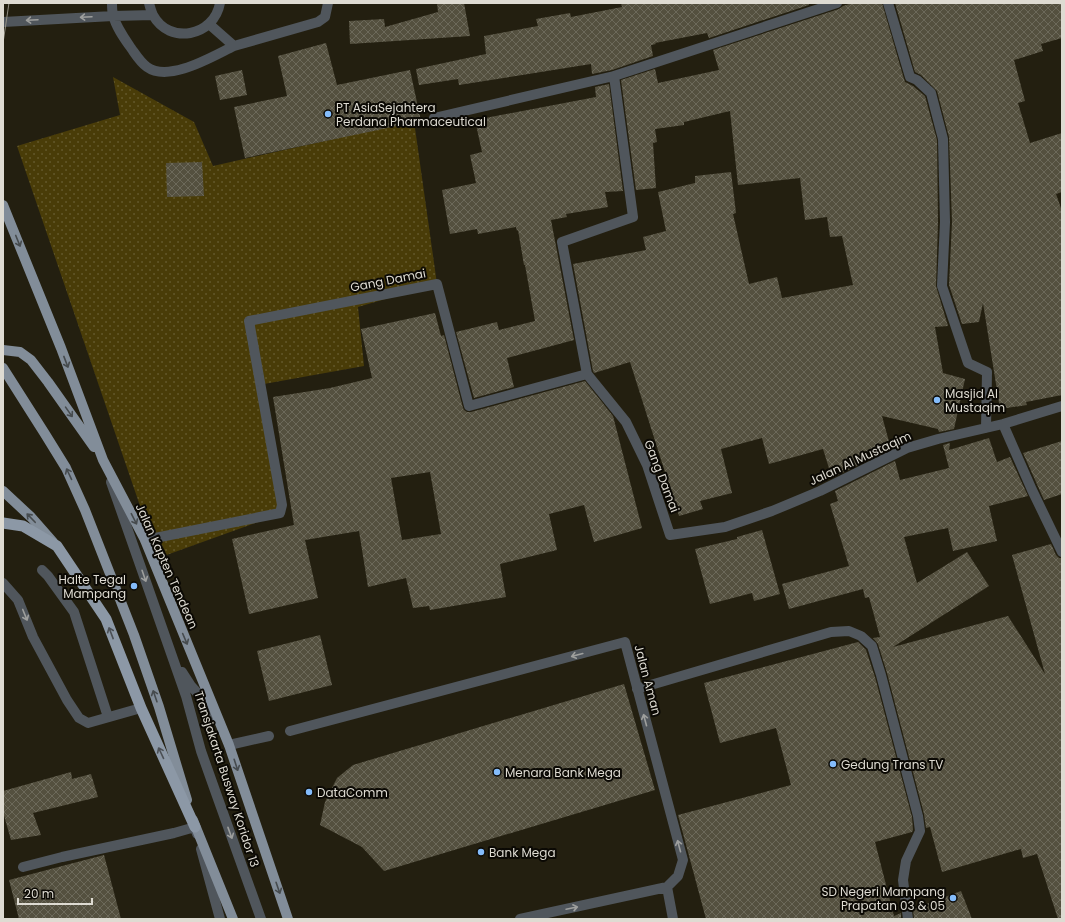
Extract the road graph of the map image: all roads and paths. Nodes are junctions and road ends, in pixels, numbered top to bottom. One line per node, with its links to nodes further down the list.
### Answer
1 (112, 3): 8 (street)
2 (149, 3): 7 (street)
3 (220, 3): 10 (street)
4 (328, 3): 11 (street)
5 (837, 3): 12 (street)
6 (888, 3): 20 (street)
7 (153, 15): 8 (street); 10 (street)
8 (113, 16): 9 (street, one-way to 9); 11 (street)
9 (3, 22)
10 (209, 24): 11 (street)
11 (234, 46)
12 (614, 76): 13 (street); 17 (street)
13 (434, 118)
14 (3, 205): 21 (main road, Jalan Kapten Tendean, one-way to 21)
15 (3, 350): 21 (main road, one-way to 21)
16 (3, 368): 38 (main road, one-way to 16)
17 (587, 374): 24 (street, Gang Damai); 25 (street, Gang Damai)
18 (1062, 406): 19 (street, Jalan Al Mustaqim)
19 (1004, 424): 20 (street, Jalan Al Mustaqim); 27 (street)
20 (986, 428): 24 (street, Jalan Al Mustaqim)
21 (103, 460): 25 (main road, Jalan Kapten Tendean, one-way to 25); 30 (street, Transjakarta Busway Koridor 13, one-way to 30)
22 (3, 491): 26 (main road, one-way to 22)
23 (3, 523): 26 (highway)
24 (670, 535)
25 (145, 540): 34 (main road, Jalan Kapten Tendean, one-way to 34)
26 (57, 546): 32 (highway, one-way to 26)
27 (1062, 552)
28 (42, 570): 33 (street)
29 (3, 584): 33 (street, one-way to 33)
30 (169, 647): 34 (street, Transjakarta Busway Koridor 13); 43 (street, Transjakarta Busway Koridor 13, one-way to 43)
31 (637, 689): 35 (street, Jalan Aman, one-way to 35); 40 (street, Jalan Aman, one-way to 31); 47 (street)
32 (141, 708): 33 (street); 38 (highway, one-way to 32)
33 (108, 717)
34 (222, 729): 37 (main road, Jalan Kapten Tendean)
35 (290, 731)
36 (269, 736): 37 (street)
37 (230, 746): 44 (main road, Jalan Kapten Tendean, one-way to 44)
38 (195, 826): 39 (street); 41 (street); 42 (main road)
39 (23, 867)
40 (667, 887): 45 (street, one-way to 40); 46 (street)
41 (220, 919)
42 (233, 919)
43 (261, 919)
44 (288, 919)
45 (520, 919)
46 (673, 919)
47 (908, 919)

